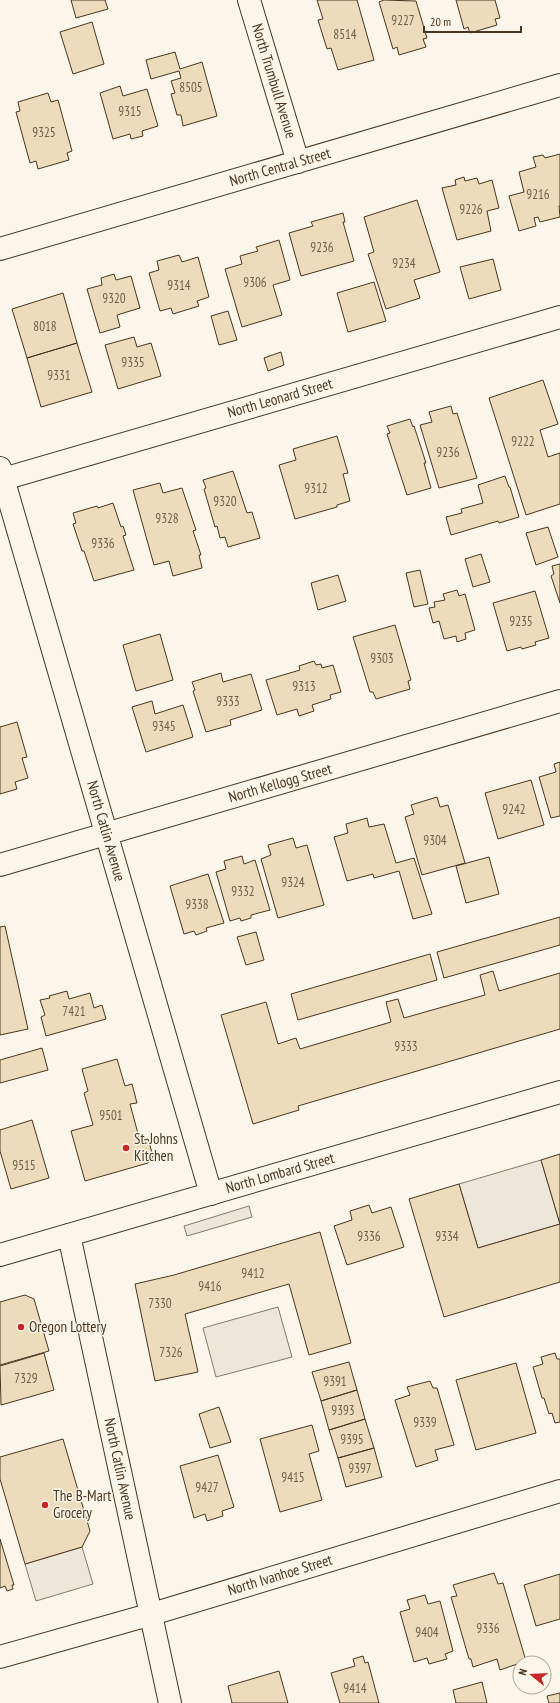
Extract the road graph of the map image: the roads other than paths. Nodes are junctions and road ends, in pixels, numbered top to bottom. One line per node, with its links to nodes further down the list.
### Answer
1 (249, 0): 3 (street, North Trumbull Avenue)
2 (560, 85): 3 (street, North Central Street)
3 (298, 162): 4 (street, North Central Street)
4 (0, 249)
5 (560, 317): 6 (street, North Leonard Street)
6 (1, 475): 8 (street, North Catlin Avenue)
7 (560, 701): 8 (street, North Kellogg Street)
8 (106, 833): 9 (street, North Kellogg Street); 11 (street, North Catlin Avenue)
9 (0, 865)
10 (560, 1092): 11 (street, North Lombard Street)
11 (211, 1194): 12 (street, North Lombard Street)
12 (69, 1235): 13 (street, North Lombard Street); 15 (street, North Catlin Avenue)
13 (0, 1255)
14 (560, 1491): 15 (street, North Ivanhoe Street)
15 (152, 1614): 16 (street, North Ivanhoe Street); 17 (street, North Catlin Avenue)
16 (0, 1657)
17 (170, 1703)

